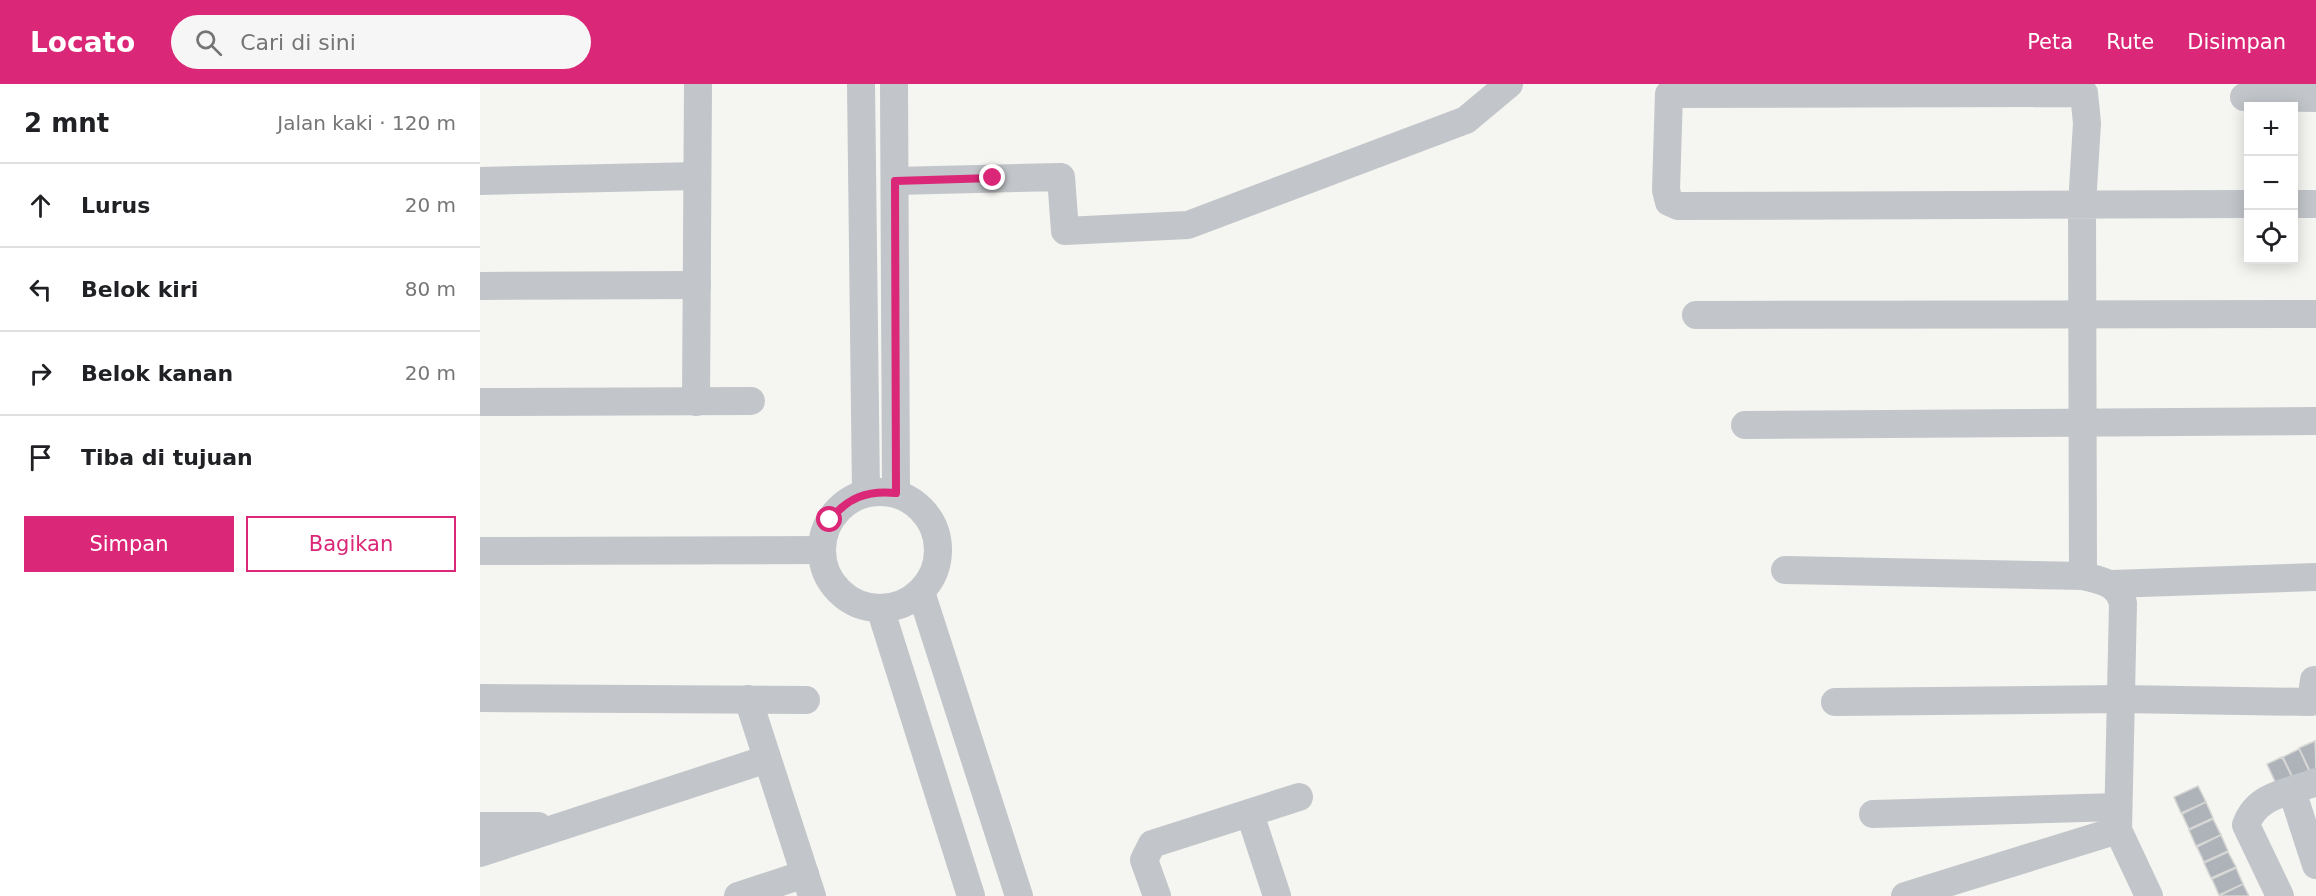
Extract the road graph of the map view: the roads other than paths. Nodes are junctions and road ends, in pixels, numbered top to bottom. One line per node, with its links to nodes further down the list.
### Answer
1 (698, 84): 9 (street)
2 (861, 84): 28 (street)
3 (894, 84): 11 (street)
4 (1509, 84): 11 (street)
5 (2083, 88): 6 (street); 15 (street)
6 (1669, 89): 15 (street)
7 (2244, 97): 8 (street)
8 (2316, 98)
9 (698, 176): 10 (street); 16 (street)
10 (480, 181)
11 (895, 181): 27 (street)
12 (2244, 204): 15 (street)
13 (2298, 204): 14 (street)
14 (2316, 204)
15 (2082, 205): 18 (street)
16 (697, 285): 17 (street); 23 (street)
17 (480, 286)
18 (2082, 314): 19 (street); 20 (street); 25 (street)
19 (2316, 314)
20 (1696, 315)
21 (751, 401): 23 (street)
22 (480, 402): 23 (street)
23 (696, 402)
24 (2316, 421): 25 (street)
25 (2084, 423): 26 (street); 32 (street)
26 (1745, 426)
27 (896, 493): 28 (street); 35 (street)
28 (866, 494): 29 (street)
29 (821, 550): 30 (street); 36 (street)
30 (480, 551)
31 (1785, 570): 32 (street)
32 (2083, 576): 34 (street)
33 (2316, 577): 34 (street)
34 (2112, 584): 40 (street)
35 (921, 592): 36 (street); 56 (street)
36 (880, 608): 55 (street)
37 (2313, 680): 40 (street)
38 (480, 698): 39 (street)
39 (747, 699): 41 (street); 43 (street)
40 (2120, 699): 42 (street); 48 (street)
41 (806, 700)
42 (1835, 702)
43 (767, 759): 49 (street); 53 (street)
44 (2304, 787): 52 (street); 61 (street)
45 (1299, 797): 46 (street)
46 (1250, 814): 57 (street); 58 (street)
47 (1873, 814): 48 (street)
48 (2118, 818): 59 (street); 60 (street)
49 (564, 825): 50 (street); 51 (street)
50 (480, 826)
51 (480, 853)
52 (2316, 865)
53 (808, 885): 54 (street)
54 (738, 896)
55 (971, 896)
56 (1019, 896)
57 (1157, 896)
58 (1277, 896)
59 (1905, 896)
60 (2149, 896)
61 (2280, 896)

